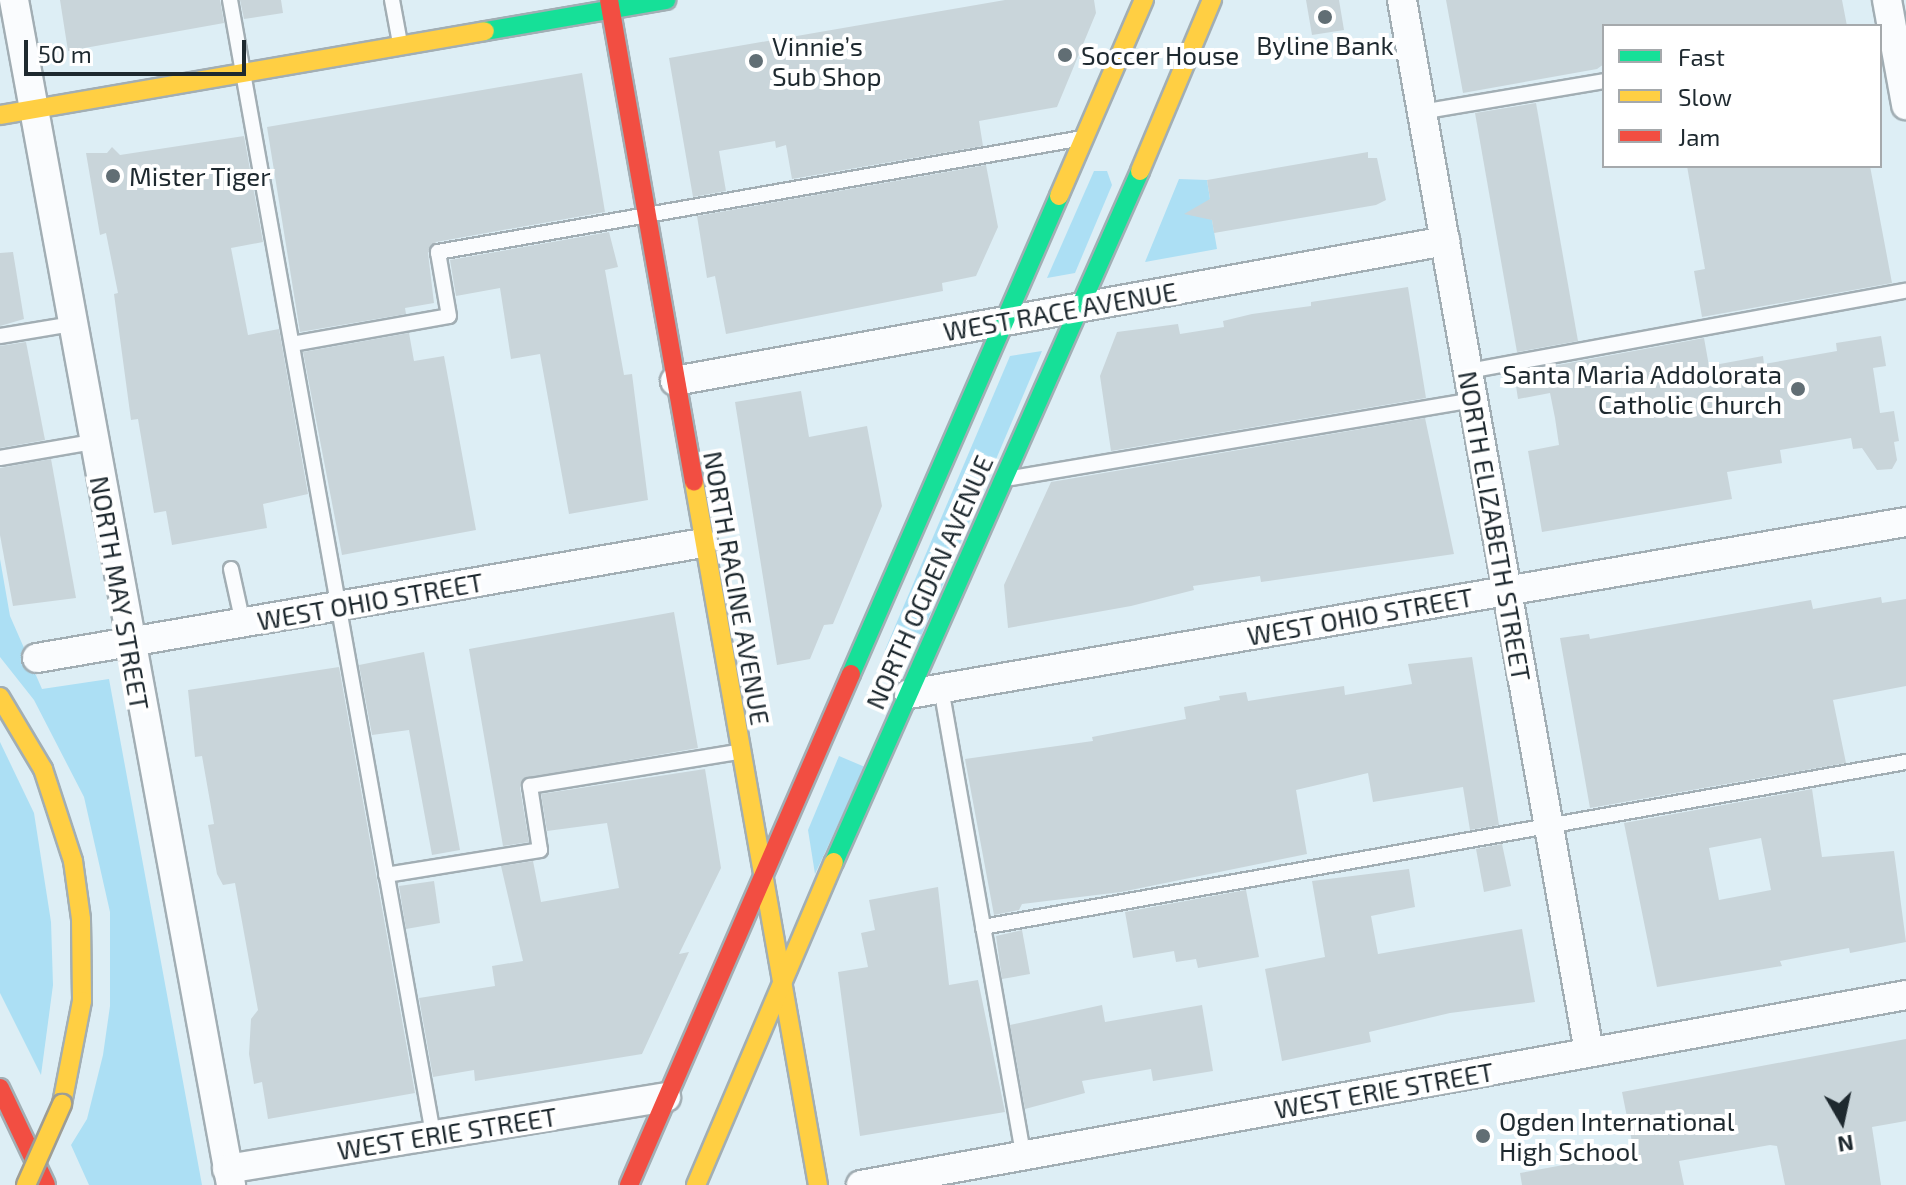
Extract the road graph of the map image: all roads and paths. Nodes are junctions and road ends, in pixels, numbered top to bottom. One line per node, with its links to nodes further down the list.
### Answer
1 (14, 0): 15 (street, NORTH MAY STREET)
2 (230, 0): 12 (lane)
3 (392, 0): 11 (lane)
4 (666, 0): 9 (main road)
5 (1144, 0): 18 (main road, NORTH OGDEN AVENUE)
6 (1212, 0): 22 (main road, NORTH OGDEN AVENUE)
7 (1402, 0): 16 (street, NORTH ELIZABETH STREET)
8 (1887, 0): 10 (street)
9 (610, 5): 11 (main road); 19 (main road, NORTH RACINE AVENUE)
10 (1893, 33): 14 (street)
11 (400, 46): 12 (main road)
12 (243, 73): 15 (main road); 26 (lane)
13 (1602, 81): 16 (lane)
14 (1906, 105)
15 (33, 109): 17 (main road); 24 (street, NORTH MAY STREET)
16 (1421, 112): 20 (street, NORTH ELIZABETH STREET)
17 (0, 115)
18 (1081, 138): 19 (lane); 23 (main road, NORTH OGDEN AVENUE)
19 (646, 215): 26 (lane); 28 (main road, NORTH RACINE AVENUE)
20 (1445, 241): 22 (street, WEST RACE AVENUE); 27 (street, NORTH ELIZABETH STREET)
21 (1906, 291): 27 (lane)
22 (1083, 306): 23 (street, WEST RACE AVENUE); 32 (main road, NORTH OGDEN AVENUE)
23 (1006, 321): 28 (street, WEST RACE AVENUE); 48 (main road, NORTH OGDEN AVENUE)
24 (72, 324): 25 (lane); 30 (street, NORTH MAY STREET)
25 (0, 336)
26 (292, 344): 37 (lane)
27 (1468, 371): 29 (street, NORTH ELIZABETH STREET)
28 (675, 381): 34 (main road, NORTH RACINE AVENUE)
29 (1473, 400): 32 (lane); 36 (street, NORTH ELIZABETH STREET)
30 (93, 442): 31 (lane); 39 (street, NORTH MAY STREET)
31 (0, 458)
32 (1002, 479): 42 (main road, NORTH OGDEN AVENUE)
33 (1906, 522): 36 (street, WEST OHIO STREET)
34 (703, 543): 37 (street, WEST OHIO STREET); 44 (main road, NORTH RACINE AVENUE)
35 (231, 569): 38 (lane)
36 (1507, 590): 41 (street, WEST OHIO STREET); 46 (street, NORTH ELIZABETH STREET)
37 (339, 607): 38 (street, WEST OHIO STREET); 47 (lane)
38 (243, 623): 39 (street, WEST OHIO STREET)
39 (129, 642): 40 (street, WEST OHIO STREET); 57 (street, NORTH MAY STREET)
40 (37, 658)
41 (941, 688): 42 (street, WEST OHIO STREET); 49 (lane)
42 (909, 694): 50 (main road, NORTH OGDEN AVENUE)
43 (0, 697): 58 (main road, bridge)
44 (739, 752): 47 (lane); 48 (main road, NORTH RACINE AVENUE)
45 (1906, 762): 46 (lane)
46 (1549, 824): 49 (lane); 52 (street, NORTH ELIZABETH STREET)
47 (386, 875): 55 (lane)
48 (762, 881): 50 (main road, NORTH RACINE AVENUE); 54 (main road, NORTH OGDEN AVENUE)
49 (983, 927): 56 (lane)
50 (780, 982): 61 (main road, NORTH OGDEN AVENUE); 62 (main road, NORTH RACINE AVENUE)
51 (1906, 995): 52 (street, WEST ERIE STREET)
52 (1589, 1052): 56 (street, WEST ERIE STREET)
53 (0, 1088): 59 (main road)
54 (666, 1097): 55 (street, WEST ERIE STREET); 60 (main road, NORTH OGDEN AVENUE)
55 (433, 1134): 57 (street, WEST ERIE STREET)
56 (1023, 1155): 63 (street, WEST ERIE STREET)
57 (229, 1177)
58 (26, 1185)
59 (46, 1185)
60 (629, 1185)
61 (696, 1185)
62 (818, 1185)
63 (861, 1185)

